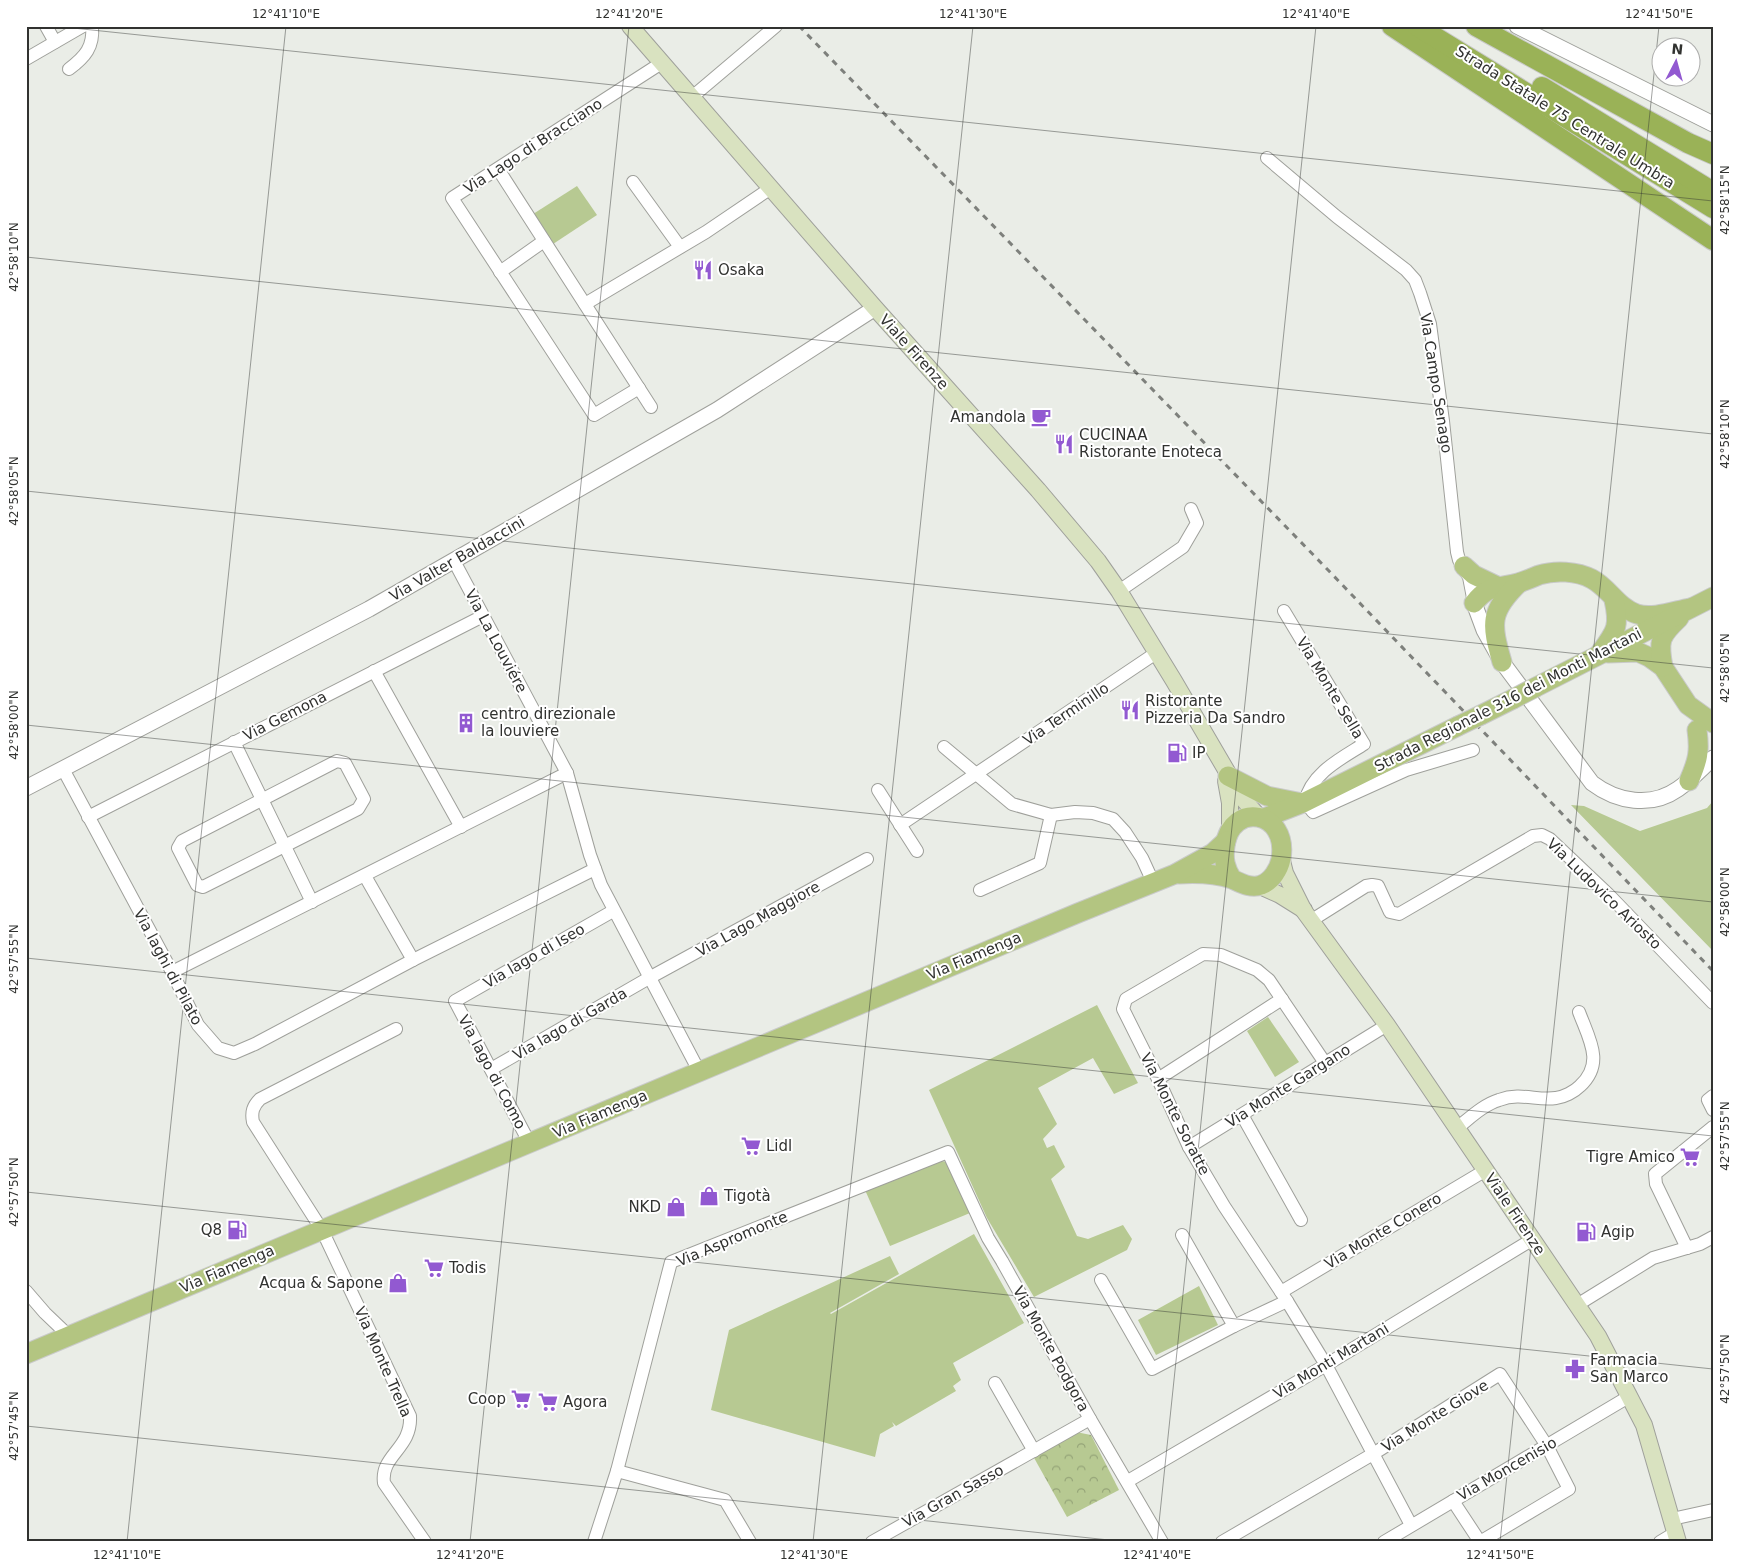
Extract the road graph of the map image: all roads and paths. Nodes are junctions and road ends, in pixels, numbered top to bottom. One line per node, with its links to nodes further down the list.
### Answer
1 (46, 26): 11 (street)
2 (83, 26): 11 (street)
3 (92, 26): 14 (street)
4 (630, 26): 13 (main road, Viale Firenze)
5 (776, 26): 15 (street)
6 (1392, 26): 24 (highway)
7 (1417, 26): 23 (highway, Strada Statale 75 Centrale Umbra)
8 (1444, 26): 22 (highway, Strada Statale 75 Centrale Umbra)
9 (1476, 26): 17 (highway)
10 (1517, 26): 16 (street)
11 (55, 42): 12 (street)
12 (26, 59)
13 (663, 62): 15 (main road, Viale Firenze); 19 (street, Via Lago di Bracciano)
14 (69, 68)
15 (692, 97): 21 (main road, Viale Firenze)
16 (1713, 124)
17 (1713, 154)
18 (1267, 158): 34 (street, Via Campo Senago)
19 (498, 169): 25 (street); 27 (street, Via Lago di Bracciano)
20 (633, 182): 26 (street)
21 (771, 188): 26 (street); 29 (main road, Viale Firenze)
22 (1713, 192)
23 (1713, 208)
24 (1713, 240)
25 (544, 241): 27 (street); 28 (street)
26 (680, 247): 28 (street)
27 (500, 272): 30 (street, Via Lago di Bracciano)
28 (585, 304): 30 (street)
29 (875, 308): 33 (street, Via Valter Baldaccini); 36 (main road, Viale Firenze)
30 (640, 388): 31 (street)
31 (652, 407)
32 (1191, 509): 36 (street)
33 (454, 562): 42 (street, Via La Louviére); 54 (street, Via Valter Baldaccini)
34 (1462, 563): 35 (main road); 39 (street, Via Campo Senago)
35 (1508, 588): 38 (main road); 39 (main road); 45 (main road)
36 (1119, 591): 43 (main road, Viale Firenze)
37 (1713, 597): 40 (main road, Strada Regionale 316 dei Monti Martani)
38 (1614, 600): 40 (main road); 44 (main road)
39 (1474, 603): 45 (street)
40 (1690, 608): 44 (main road, Strada Regionale 316 dei Monti Martani); 46 (main road)
41 (1284, 610): 62 (street, Via Monte Sella)
42 (483, 616): 47 (street, Via Gemona); 56 (street, Via La Louviére)
43 (1156, 653): 55 (main road, Viale Firenze); 57 (street, Via Terminillo)
44 (1600, 654): 46 (main road); 62 (main road, Strada Regionale 316 dei Monti Martani, bridge)
45 (1502, 662): 58 (street)
46 (1663, 667): 48 (main road)
47 (374, 671): 49 (street, Via Gemona); 67 (street)
48 (1708, 723): 50 (main road); 58 (main road)
49 (234, 742): 61 (street); 64 (street, Via Gemona)
50 (1713, 745)
51 (944, 747): 57 (street)
52 (1473, 750): 62 (street)
53 (1713, 758): 58 (street)
54 (64, 769): 59 (street, Via Valter Baldaccini); 64 (street, Via laghi di Pilato)
55 (1226, 772): 62 (main road); 65 (main road, Viale Firenze); 68 (main road, Viale Firenze)
56 (567, 773): 67 (street); 74 (street)
57 (976, 775): 63 (street); 66 (street, Via Terminillo)
58 (1689, 781)
59 (26, 788)
60 (878, 790): 66 (street)
61 (262, 799): 70 (street); 70 (street); 70 (street)
62 (1304, 803): 65 (main road, Strada Regionale 316 dei Monti Martani); 69 (main road, Strada Regionale 316 dei Monti Martani)
63 (1051, 815): 78 (street); 80 (street)
64 (88, 817): 85 (street, Via laghi di Pilato)
65 (1261, 817): 68 (main road); 69 (main road, Viale Firenze)
66 (900, 825): 71 (street)
67 (461, 827): 76 (street)
68 (1228, 835): 75 (main road, Via Fiamenga); 77 (main road, Viale Firenze)
69 (1281, 838): 72 (main road, Viale Firenze)
70 (285, 846): 81 (street)
71 (917, 851)
72 (1281, 857): 79 (main road, Viale Firenze); 83 (main road, Viale Firenze)
73 (867, 859): 86 (street, Via Lago Maggiore)
74 (595, 869): 82 (street); 84 (street, Via laghi di Pilato)
75 (1175, 874): 77 (main road, Via Fiamenga); 78 (main road, Via Fiamenga)
76 (364, 876): 81 (street); 84 (street)
77 (1232, 879): 79 (main road, Viale Firenze)
78 (1153, 882): 95 (main road, Via Fiamenga)
79 (1260, 886): 83 (main road, Viale Firenze)
80 (980, 890)
81 (312, 902): 85 (street)
82 (613, 911): 86 (street); 88 (street, Via lago di Iseo)
83 (1308, 916): 89 (street, Via Ludovico Ariosto); 91 (main road, Viale Firenze)
84 (413, 960): 85 (street, Via laghi di Pilato)
85 (172, 972)
86 (649, 978): 94 (street, Via lago di Garda); 95 (street)
87 (1282, 999): 93 (street); 96 (street); 96 (street, Via Monte Soratte)
88 (455, 1001): 94 (street, Via lago di Como)
89 (1713, 1003)
90 (1579, 1012): 101 (street)
91 (1387, 1025): 93 (street, Via Monte Gargano); 101 (main road, Viale Firenze)
92 (396, 1029): 107 (street, Via Monte Trella)
93 (1324, 1063): 99 (street, Via Monte Gargano)
94 (491, 1069): 102 (street, Via lago di Como)
95 (699, 1071): 102 (main road, Via Fiamenga)
96 (1158, 1079): 103 (street, Via Monte Soratte)
97 (1713, 1096): 98 (street)
98 (1713, 1110)
99 (1242, 1115): 103 (street, Via Monte Gargano); 106 (street)
100 (1713, 1127): 111 (street)
101 (1457, 1128): 105 (main road, Viale Firenze)
102 (530, 1144): 107 (main road, Via Fiamenga)
103 (1189, 1147): 114 (street, Via Monte Soratte)
104 (948, 1152): 122 (street, Via Monte Podgora); 126 (street, Via Aspromonte)
105 (1486, 1170): 110 (main road, Viale Firenze); 114 (street, Via Monte Conero)
106 (1301, 1220)
107 (322, 1230): 117 (main road, Via Fiamenga); 132 (street, Via Monte Trella)
108 (1182, 1235): 116 (street)
109 (1713, 1237): 111 (street)
110 (1533, 1239): 115 (main road, Viale Firenze); 119 (street, Via Monti Martani)
111 (1687, 1248): 115 (street)
112 (1101, 1280): 116 (street)
113 (26, 1291): 117 (street)
114 (1284, 1296): 116 (street); 119 (street, Via Monte Soratte)
115 (1577, 1305): 121 (main road, Viale Firenze)
116 (1234, 1326)
117 (68, 1335): 118 (main road, Via Fiamenga)
118 (26, 1354)
119 (1326, 1365): 125 (street, Via Monte Giove); 127 (street, Via Monti Martani)
120 (995, 1383): 124 (street)
121 (1630, 1396): 123 (street, Via Moncenisio); 131 (main road, Viale Firenze)
122 (1090, 1419): 124 (street, Via Gran Sasso); 127 (street, Via Monte Podgora)
123 (1547, 1446): 125 (street, Via Monte Giove); 128 (street, Via Moncenisio); 139 (street)
124 (1034, 1451): 135 (street, Via Gran Sasso)
125 (1373, 1454): 130 (street, Via Monte Giove); 137 (street, Via Monte Giove)
126 (617, 1470): 133 (street, Via Aspromonte); 134 (street)
127 (1128, 1481): 136 (street, Via Monte Podgora)
128 (1453, 1501): 130 (street, Via Moncenisio); 139 (street)
129 (1713, 1510): 131 (street)
130 (1411, 1525): 138 (street, Via Moncenisio)
131 (1675, 1531): 140 (street)
132 (424, 1542)
133 (594, 1542)
134 (750, 1542)
135 (872, 1542)
136 (1162, 1542)
137 (1222, 1542)
138 (1384, 1542)
139 (1480, 1542)
140 (1660, 1542)

